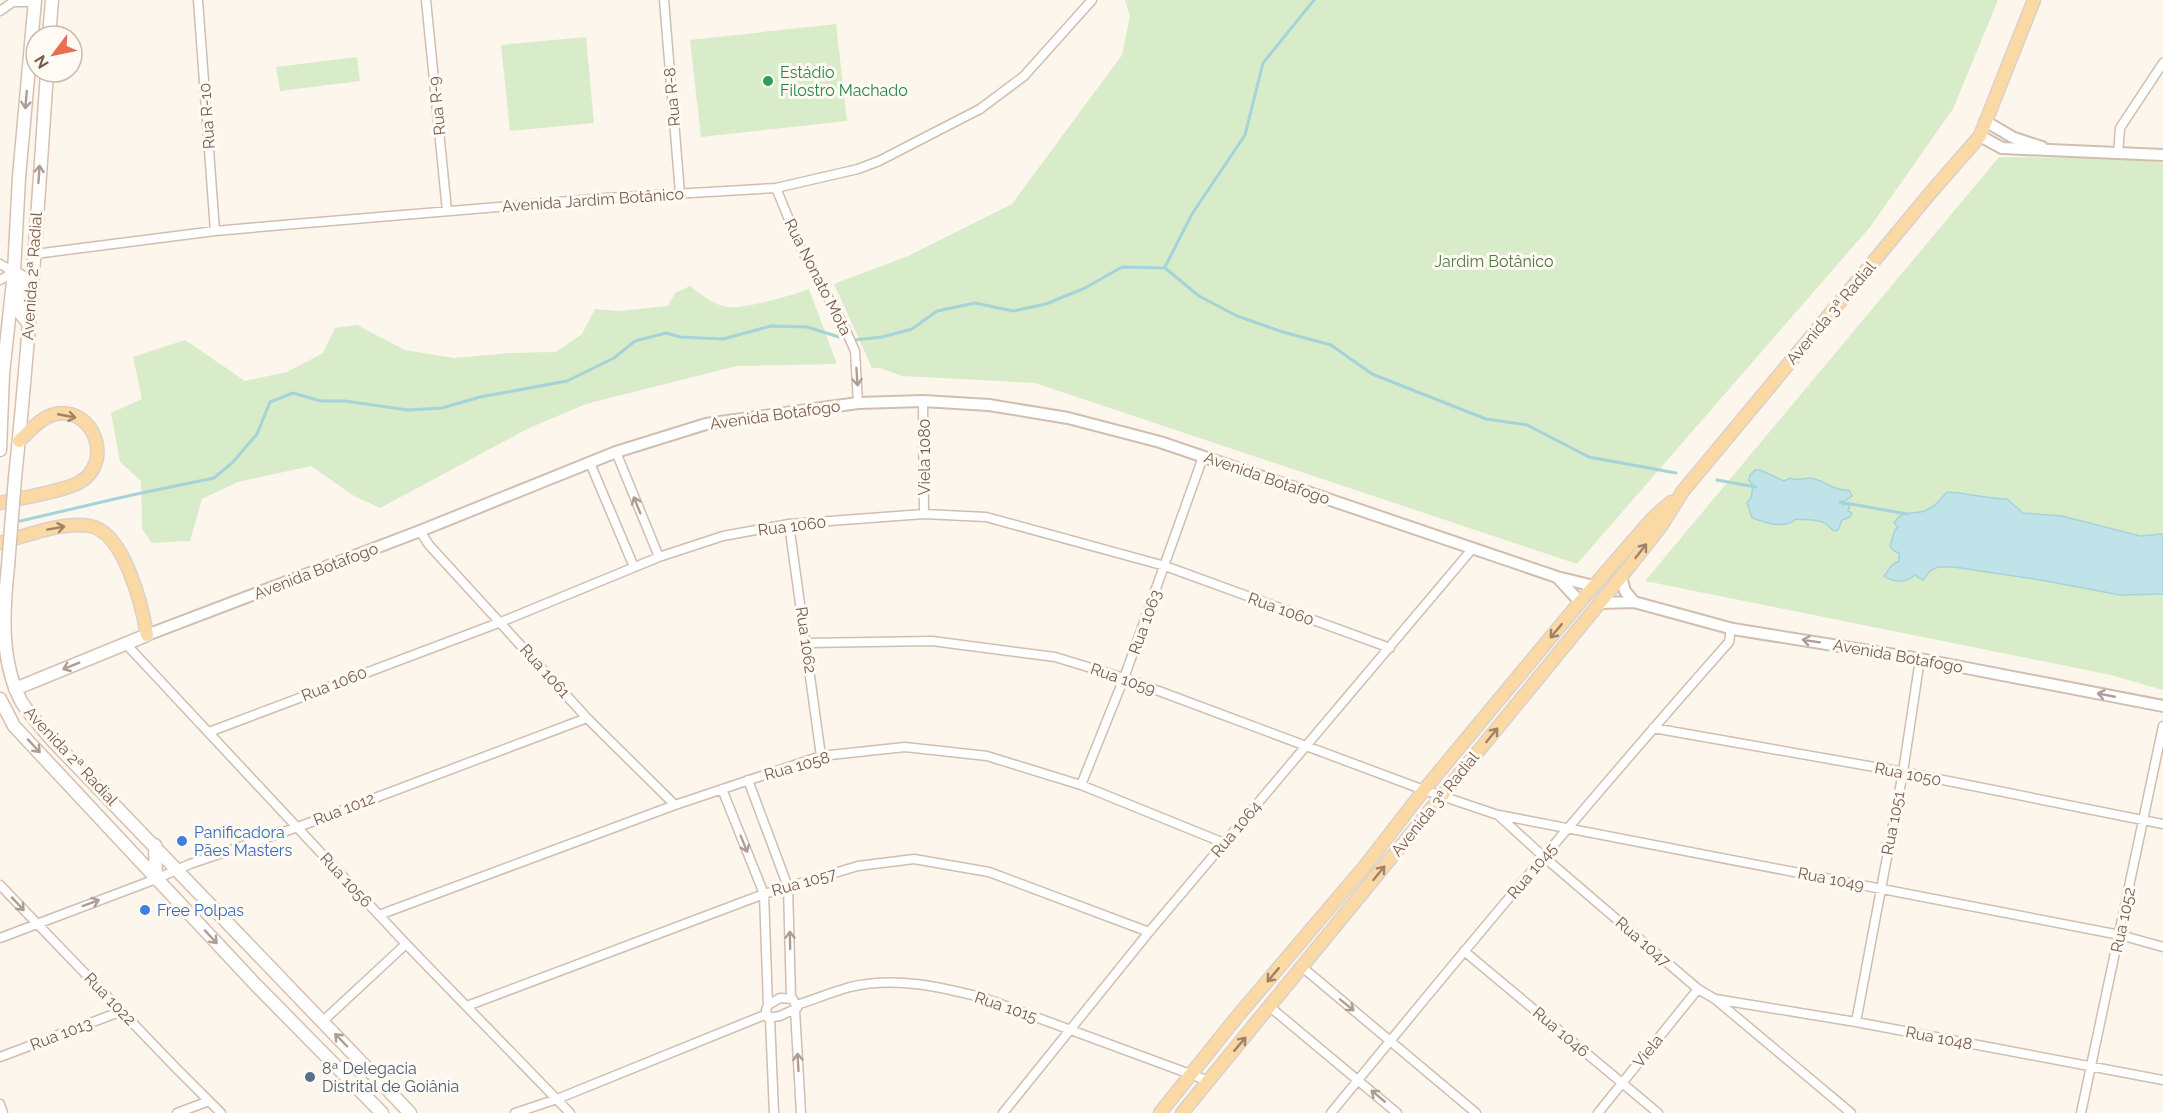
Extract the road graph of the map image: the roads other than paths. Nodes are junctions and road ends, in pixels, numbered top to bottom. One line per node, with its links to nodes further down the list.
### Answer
1 (52, 0): 9 (main road)
2 (198, 0): 20 (street, Rua R-10)
3 (426, 0): 19 (street, Rua R-9)
4 (664, 0): 18 (street, Rua R-8)
5 (1092, 0): 17 (street, Avenida Jardim Botânico)
6 (2034, 0): 12 (main road)
7 (35, 1): 8 (street); 23 (main road, Avenida 2ª Radial, one-way to 23)
8 (0, 11)
9 (50, 24)
10 (2163, 63): 15 (street)
11 (46, 84): 21 (main road, Avenida 2ª Radial, one-way to 11)
12 (1985, 121): 13 (main road); 14 (street)
13 (1980, 136): 14 (street); 34 (main road, Avenida 3ª Radial)
14 (2053, 151): 15 (street)
15 (2118, 154): 16 (street)
16 (2163, 155)
17 (776, 188): 18 (street, Avenida Jardim Botânico); 28 (street, Rua Nonato Mota, one-way to 28)
18 (680, 193): 19 (street, Avenida Jardim Botânico)
19 (447, 211): 20 (street, Avenida Jardim Botânico)
20 (215, 231): 21 (street, Avenida Jardim Botânico)
21 (35, 254): 25 (main road, Avenida 2ª Radial)
22 (0, 264): 23 (street)
23 (14, 272): 24 (street); 25 (main road); 26 (main road, Avenida 2ª Radial)
24 (0, 280)
25 (28, 323): 29 (main road, Avenida 2ª Radial)
26 (2, 375): 30 (main road, Avenida 2ª Radial)
27 (923, 401): 28 (street, Avenida Botafogo); 32 (street, Avenida Botafogo); 36 (street, Viela 1080)
28 (858, 403): 31 (street, Avenida Botafogo)
29 (19, 441): 35 (main road, one-way to 35); 58 (main road, Avenida 2ª Radial, bridge)
30 (0, 447)
31 (616, 452): 33 (street, Avenida Botafogo); 41 (street, one-way to 31)
32 (1203, 457): 40 (street, Avenida Botafogo); 42 (street, Rua 1063)
33 (590, 462): 38 (street, Avenida Botafogo); 43 (street)
34 (1683, 491): 45 (main road, Avenida 3ª Radial, one-way to 34); 46 (main road, Avenida 3ª Radial)
35 (0, 503)
36 (924, 514): 37 (street, Rua 1060); 42 (street, Rua 1060)
37 (789, 524): 41 (street, Rua 1060); 54 (street, Rua 1062)
38 (420, 531): 50 (street, Rua 1061); 52 (street, Avenida Botafogo)
39 (0, 543): 52 (main road, one-way to 52)
40 (1473, 548): 44 (street, Avenida Botafogo); 55 (street, Rua 1064)
41 (659, 557): 43 (street, Rua 1060)
42 (1165, 566): 55 (street, Rua 1060); 57 (street, Rua 1063)
43 (634, 567): 50 (street, Rua 1060)
44 (1557, 577): 46 (street, Avenida Botafogo); 47 (street, Avenida Botafogo)
45 (1621, 577): 48 (street); 49 (main road, Avenida 3ª Radial)
46 (1594, 586): 47 (main road, Avenida 3ª Radial)
47 (1580, 602): 71 (main road, Avenida 3ª Radial, one-way to 71)
48 (1634, 602): 49 (street, Avenida Botafogo); 51 (street, Avenida Botafogo)
49 (1599, 603): 72 (main road, Avenida 3ª Radial, one-way to 49)
50 (501, 622): 61 (street, Rua 1061); 64 (street, Rua 1060)
51 (1731, 628): 56 (street, Avenida Botafogo, one-way to 51); 63 (street, Rua 1045)
52 (147, 635): 53 (main road, Avenida Botafogo)
53 (125, 643): 58 (main road, Avenida Botafogo, one-way to 58); 64 (street, Rua 1056)
54 (807, 643): 57 (street, Rua 1059); 66 (street, Rua 1062)
55 (1390, 648): 65 (street, Rua 1064)
56 (1920, 659): 60 (street, Avenida Botafogo, one-way to 56); 67 (street, Rua 1051)
57 (1124, 678): 65 (street, Rua 1059); 69 (street, Rua 1063)
58 (15, 689): 80 (main road, Avenida 2ª Radial)
59 (0, 699): 84 (main road, Avenida 2ª Radial, one-way to 84)
60 (2163, 706)
61 (587, 718): 73 (street, Rua 1061); 77 (street, Rua 1012)
62 (2163, 726): 75 (street, Rua 1052)
63 (1653, 728): 67 (street, Rua 1050); 78 (street, Rua 1045)
64 (209, 732): 77 (street, Rua 1056)
65 (1305, 746): 71 (street, Rua 1059); 79 (street, Rua 1064)
66 (821, 756): 68 (street, Rua 1058); 69 (street, Rua 1058)
67 (1903, 772): 75 (street, Rua 1050); 87 (street, Rua 1051)
68 (748, 780): 70 (street, Rua 1058); 86 (street)
69 (1081, 785): 79 (street, Rua 1058)
70 (722, 789): 73 (street, Rua 1058); 88 (street, one-way to 88)
71 (1424, 790): 72 (street, Rua 1047); 82 (main road, Avenida 3ª Radial)
72 (1441, 796): 74 (street, Rua 1047); 97 (main road, Avenida 3ª Radial, one-way to 72)
73 (675, 805): 89 (street, Rua 1058)
74 (1498, 815): 78 (street, Rua 1049); 81 (street, Rua 1047)
75 (2142, 820): 76 (street, Rua 1050); 92 (street, Rua 1052)
76 (2163, 824)
77 (298, 827): 83 (street, Rua 1012); 89 (street, Rua 1056)
78 (1568, 829): 81 (street, Rua 1045); 87 (street, Rua 1049)
79 (1224, 843): 91 (street, Rua 1064)
80 (155, 845): 83 (main road, Avenida 2ª Radial); 84 (main road)
81 (1544, 857): 96 (street, Rua 1045); 98 (street, Rua 1047)
82 (1365, 866): 97 (main road); 105 (main road, one-way to 105)
83 (178, 869): 84 (street, Rua 1012); 106 (main road, Avenida 2ª Radial)
84 (156, 879): 90 (street, Rua 1012, one-way to 84); 123 (main road, Avenida 2ª Radial, one-way to 123)
85 (0, 885): 90 (street, Rua 1022, one-way to 90)
86 (788, 887): 88 (street, Rua 1057); 91 (street, Rua 1057); 100 (street, one-way to 86)
87 (1880, 888): 92 (street, Rua 1049); 107 (street, Rua 1051)
88 (764, 894): 101 (street, Rua 1057); 104 (street)
89 (379, 915): 94 (street, Rua 1056)
90 (36, 923): 93 (street, Rua 1012); 103 (street, Rua 1022)
91 (1149, 932): 108 (street, Rua 1064)
92 (2120, 935): 95 (street, Rua 1049); 111 (street, Rua 1052)
93 (0, 938)
94 (406, 944): 101 (street, Rua 1056); 106 (street)
95 (2163, 947)
96 (1464, 951): 109 (street, Rua 1045); 116 (street, Rua 1046)
97 (1302, 967): 102 (main road, Avenida 3ª Radial); 109 (street, one-way to 109)
98 (1698, 989): 99 (street, Rua 1047); 116 (street, Viela)
99 (1715, 999): 107 (street, Rua 1048); 137 (street, Rua 1047)
100 (794, 1004): 104 (street); 104 (street); 108 (street, Rua 1015); 128 (street, one-way to 100)
101 (467, 1006): 117 (street, Rua 1056)
102 (1270, 1006): 105 (main road); 113 (street); 115 (main road, Avenida 3ª Radial, one-way to 102)
103 (122, 1011): 110 (street, Rua 1013); 118 (street, Rua 1022)
104 (768, 1013): 117 (street); 127 (street)
105 (1236, 1018): 112 (main road)
106 (323, 1021): 124 (main road, Avenida 2ª Radial, one-way to 106)
107 (1856, 1022): 111 (street, Rua 1048)
108 (1071, 1029): 112 (street, Rua 1015); 129 (street, Rua 1064)
109 (1390, 1040): 113 (street, Rua 1045); 134 (street)
110 (0, 1057)
111 (2090, 1066): 114 (street, Rua 1048); 138 (street, Rua 1052)
112 (1192, 1074): 115 (street, Rua 1015); 130 (main road)
113 (1358, 1080): 132 (street, Rua 1045); 133 (street, one-way to 113)
114 (2163, 1080)
115 (1209, 1081): 131 (main road, Avenida 3ª Radial)
116 (1622, 1083): 135 (street, Viela); 136 (street, Rua 1046)
117 (556, 1099): 125 (street); 126 (street, Rua 1056)
118 (209, 1101): 121 (street); 122 (street, Rua 1022)
119 (0, 1104): 120 (street)
120 (3, 1113)
121 (177, 1113)
122 (221, 1113)
123 (382, 1113)
124 (410, 1113)
125 (515, 1113)
126 (570, 1113)
127 (774, 1113)
128 (801, 1113)
129 (1003, 1113)
130 (1160, 1113)
131 (1182, 1113)
132 (1331, 1113)
133 (1397, 1113)
134 (1476, 1113)
135 (1598, 1113)
136 (1658, 1113)
137 (1851, 1113)
138 (2081, 1113)

